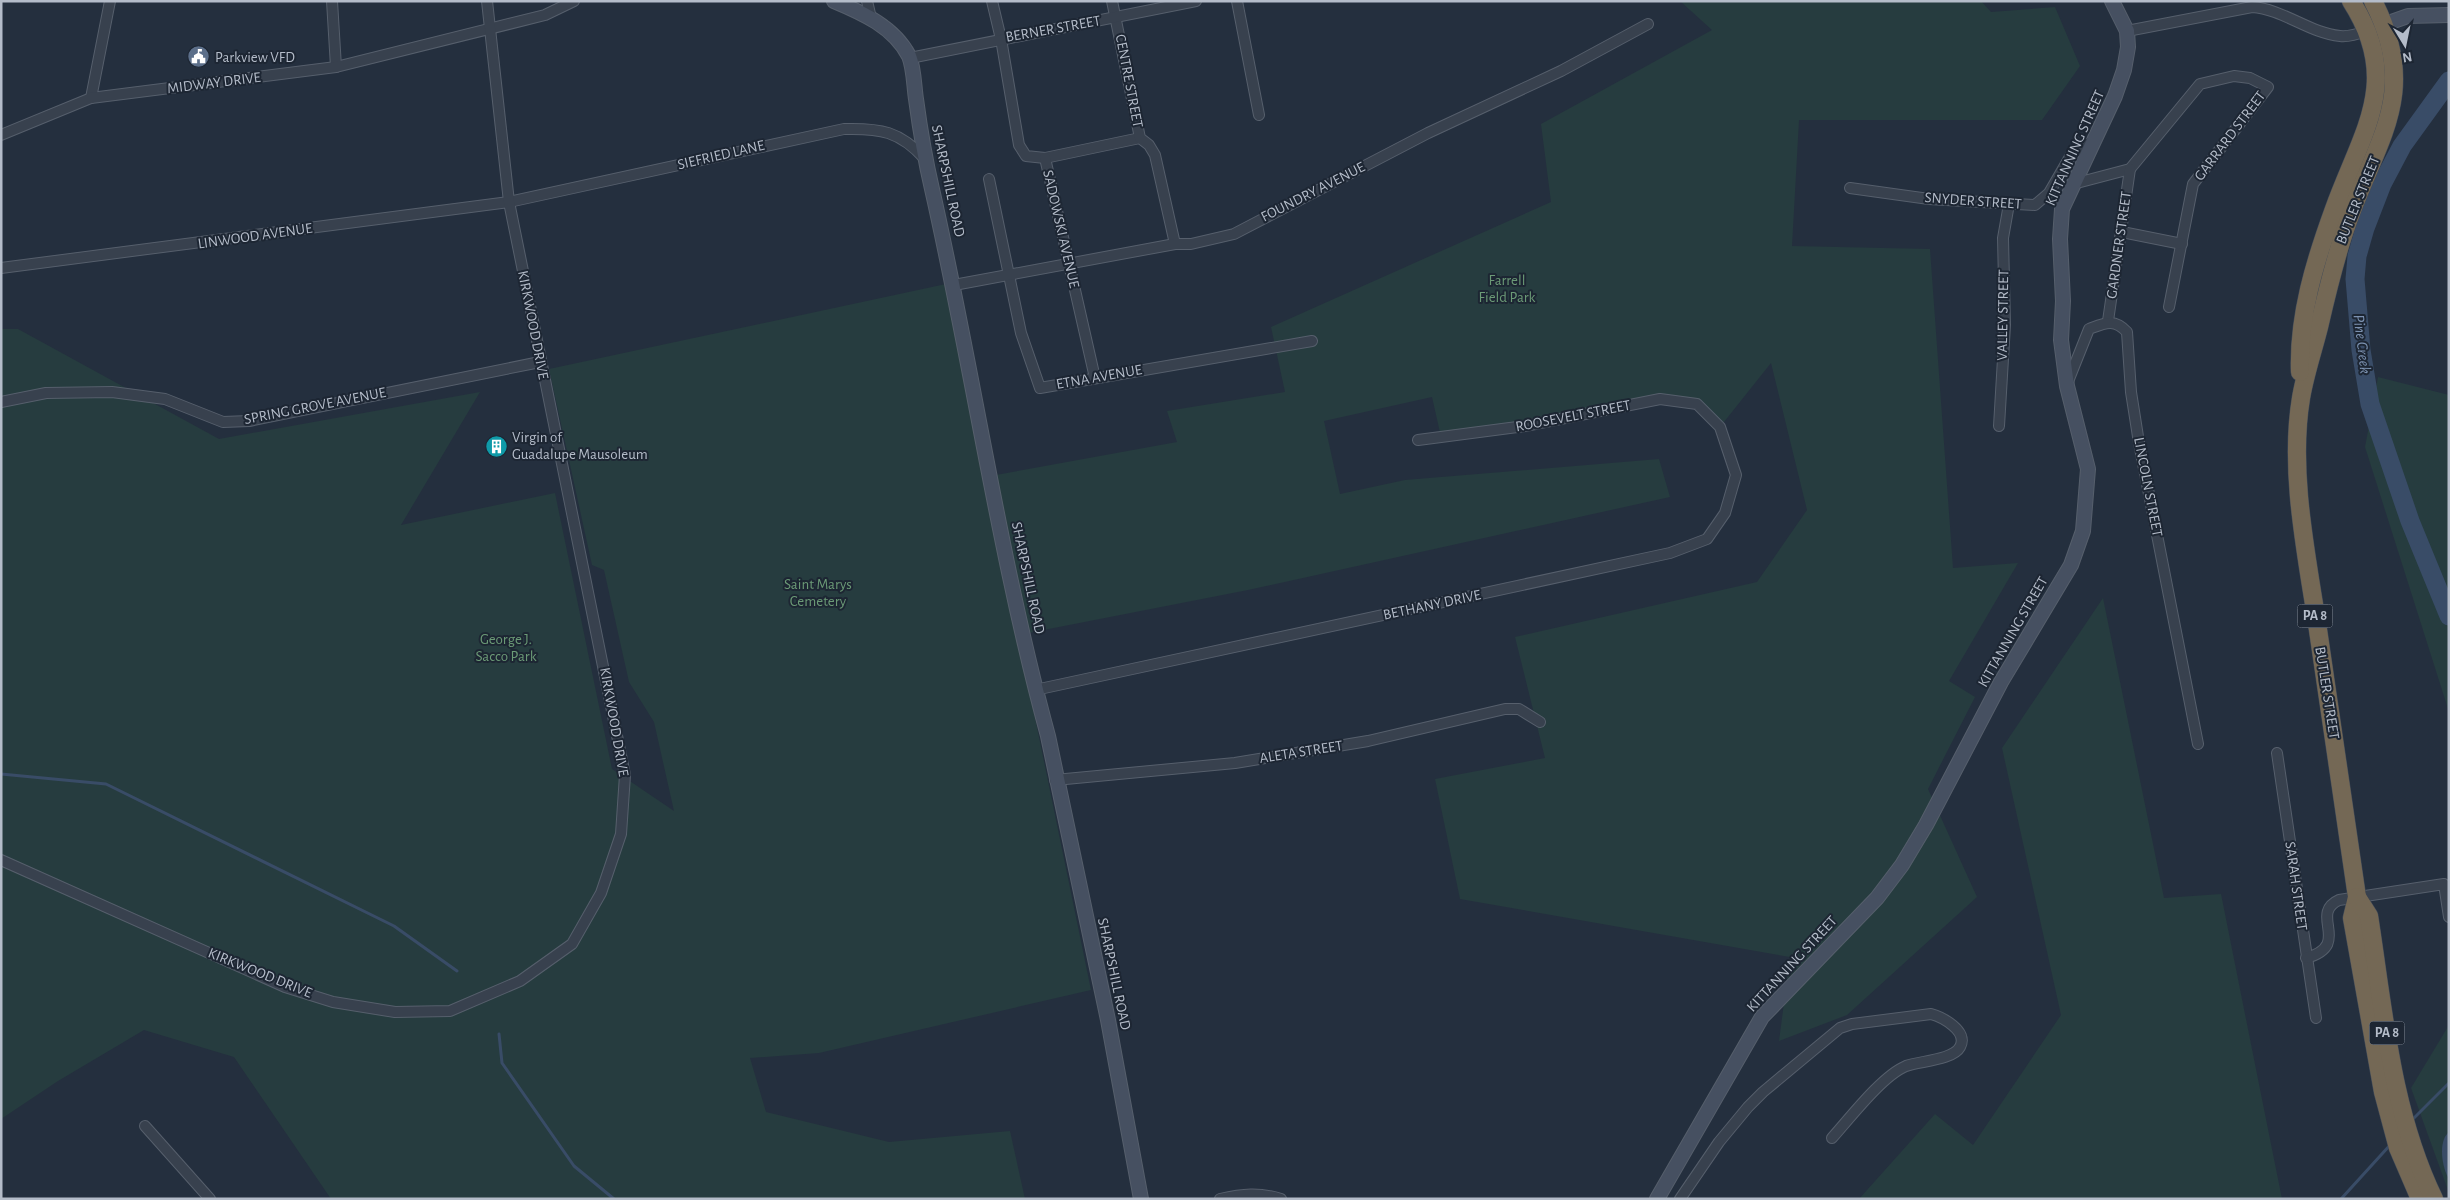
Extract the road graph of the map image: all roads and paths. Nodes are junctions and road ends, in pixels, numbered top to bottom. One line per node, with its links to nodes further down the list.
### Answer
1 (110, 1): 25 (street)
2 (332, 1): 24 (street)
3 (488, 1): 19 (street, KIRKWOOD DRIVE)
4 (574, 1): 19 (street, MIDWAY DRIVE)
5 (834, 1): 15 (street, SHARPSHILL ROAD)
6 (866, 1): 15 (street)
7 (992, 1): 22 (street)
8 (1112, 1): 16 (street, CENTRE STREET)
9 (1196, 1): 16 (street, BERNER STREET)
10 (1237, 1): 26 (street)
11 (2112, 1): 20 (street, KITTANNING STREET)
12 (2351, 1): 21 (highway, BUTLER STREET / PA 8)
13 (2373, 1): 18 (highway, BUTLER STREET / PA 8)
14 (2449, 15): 18 (street)
15 (871, 18): 23 (street, SHARPSHILL ROAD)
16 (1116, 18): 22 (street, BERNER STREET); 28 (street, CENTRE STREET)
17 (1648, 24): 39 (street, FOUNDRY AVENUE)
18 (2384, 24): 21 (street); 51 (highway, BUTLER STREET / PA 8)
19 (490, 29): 24 (street, MIDWAY DRIVE); 36 (street, KIRKWOOD DRIVE)
20 (2127, 31): 21 (street); 29 (street, KITTANNING STREET)
21 (2366, 31): 51 (highway, BUTLER STREET / PA 8)
22 (1001, 39): 23 (street, BERNER STREET); 30 (street, SADOWSKI AVENUE)
23 (910, 58): 31 (street, SHARPSHILL ROAD)
24 (336, 67): 25 (street, MIDWAY DRIVE)
25 (91, 98): 27 (street, MIDWAY DRIVE)
26 (1259, 115)
27 (1, 135)
28 (1140, 138): 30 (street); 39 (street, CENTRE STREET)
29 (2095, 139): 34 (street, KITTANNING STREET); 37 (street, SNYDER STREET)
30 (1045, 158): 41 (street, SADOWSKI AVENUE)
31 (925, 159): 36 (street, SIEFRIED LANE); 44 (street, SHARPSHILL ROAD)
32 (2130, 169): 34 (street); 38 (street, GARDNER STREET); 40 (street, GARRARD STREET)
33 (989, 179): 43 (street, ETNA AVENUE)
34 (2073, 184): 50 (street, KITTANNING STREET)
35 (1850, 188): 37 (street, SNYDER STREET)
36 (509, 202): 42 (street, LINWOOD AVENUE); 48 (street, KIRKWOOD DRIVE)
37 (2009, 204): 53 (street, VALLEY STREET)
38 (2122, 232): 40 (street); 46 (street, GARDNER STREET)
39 (1174, 244): 41 (street, FOUNDRY AVENUE)
40 (2182, 244): 45 (street, GARRARD STREET)
41 (1068, 262): 43 (street, FOUNDRY AVENUE); 49 (street, SADOWSKI AVENUE)
42 (1, 268)
43 (1010, 274): 44 (street, FOUNDRY AVENUE); 49 (street, ETNA AVENUE)
44 (954, 285): 56 (street, SHARPSHILL ROAD)
45 (2169, 307)
46 (2108, 321): 50 (street); 58 (street, LINCOLN STREET)
47 (1312, 341): 49 (street, ETNA AVENUE)
48 (540, 362): 52 (street, SPRING GROVE AVENUE); 61 (street, KIRKWOOD DRIVE)
49 (1095, 378)
50 (2066, 386): 73 (street, KITTANNING STREET)
51 (2300, 400): 62 (highway, BUTLER STREET / PA 8)
52 (1, 402)
53 (1999, 426)
54 (1720, 427): 55 (street, ROOSEVELT STREET); 56 (street, BETHANY DRIVE)
55 (1418, 440)
56 (1035, 690): 60 (street, SHARPSHILL ROAD)
57 (1540, 722): 60 (street, ALETA STREET)
58 (2198, 744)
59 (2277, 754): 64 (street, SARAH STREET)
60 (1055, 780): 70 (street, SHARPSHILL ROAD)
61 (1, 860)
62 (2357, 897): 63 (street); 64 (street); 68 (highway, BUTLER STREET / PA 8)
63 (2449, 917)
64 (2306, 958): 65 (street, SARAH STREET)
65 (2316, 1018)
66 (145, 1126): 69 (street)
67 (1832, 1138): 74 (street)
68 (2409, 1159): 75 (highway, BUTLER STREET / PA 8); 76 (highway, BUTLER STREET / PA 8)
69 (210, 1199)
70 (1142, 1199)
71 (1220, 1199): 72 (street)
72 (1281, 1199)
73 (1656, 1199)
74 (1680, 1199)
75 (2420, 1199)
76 (2434, 1199)

